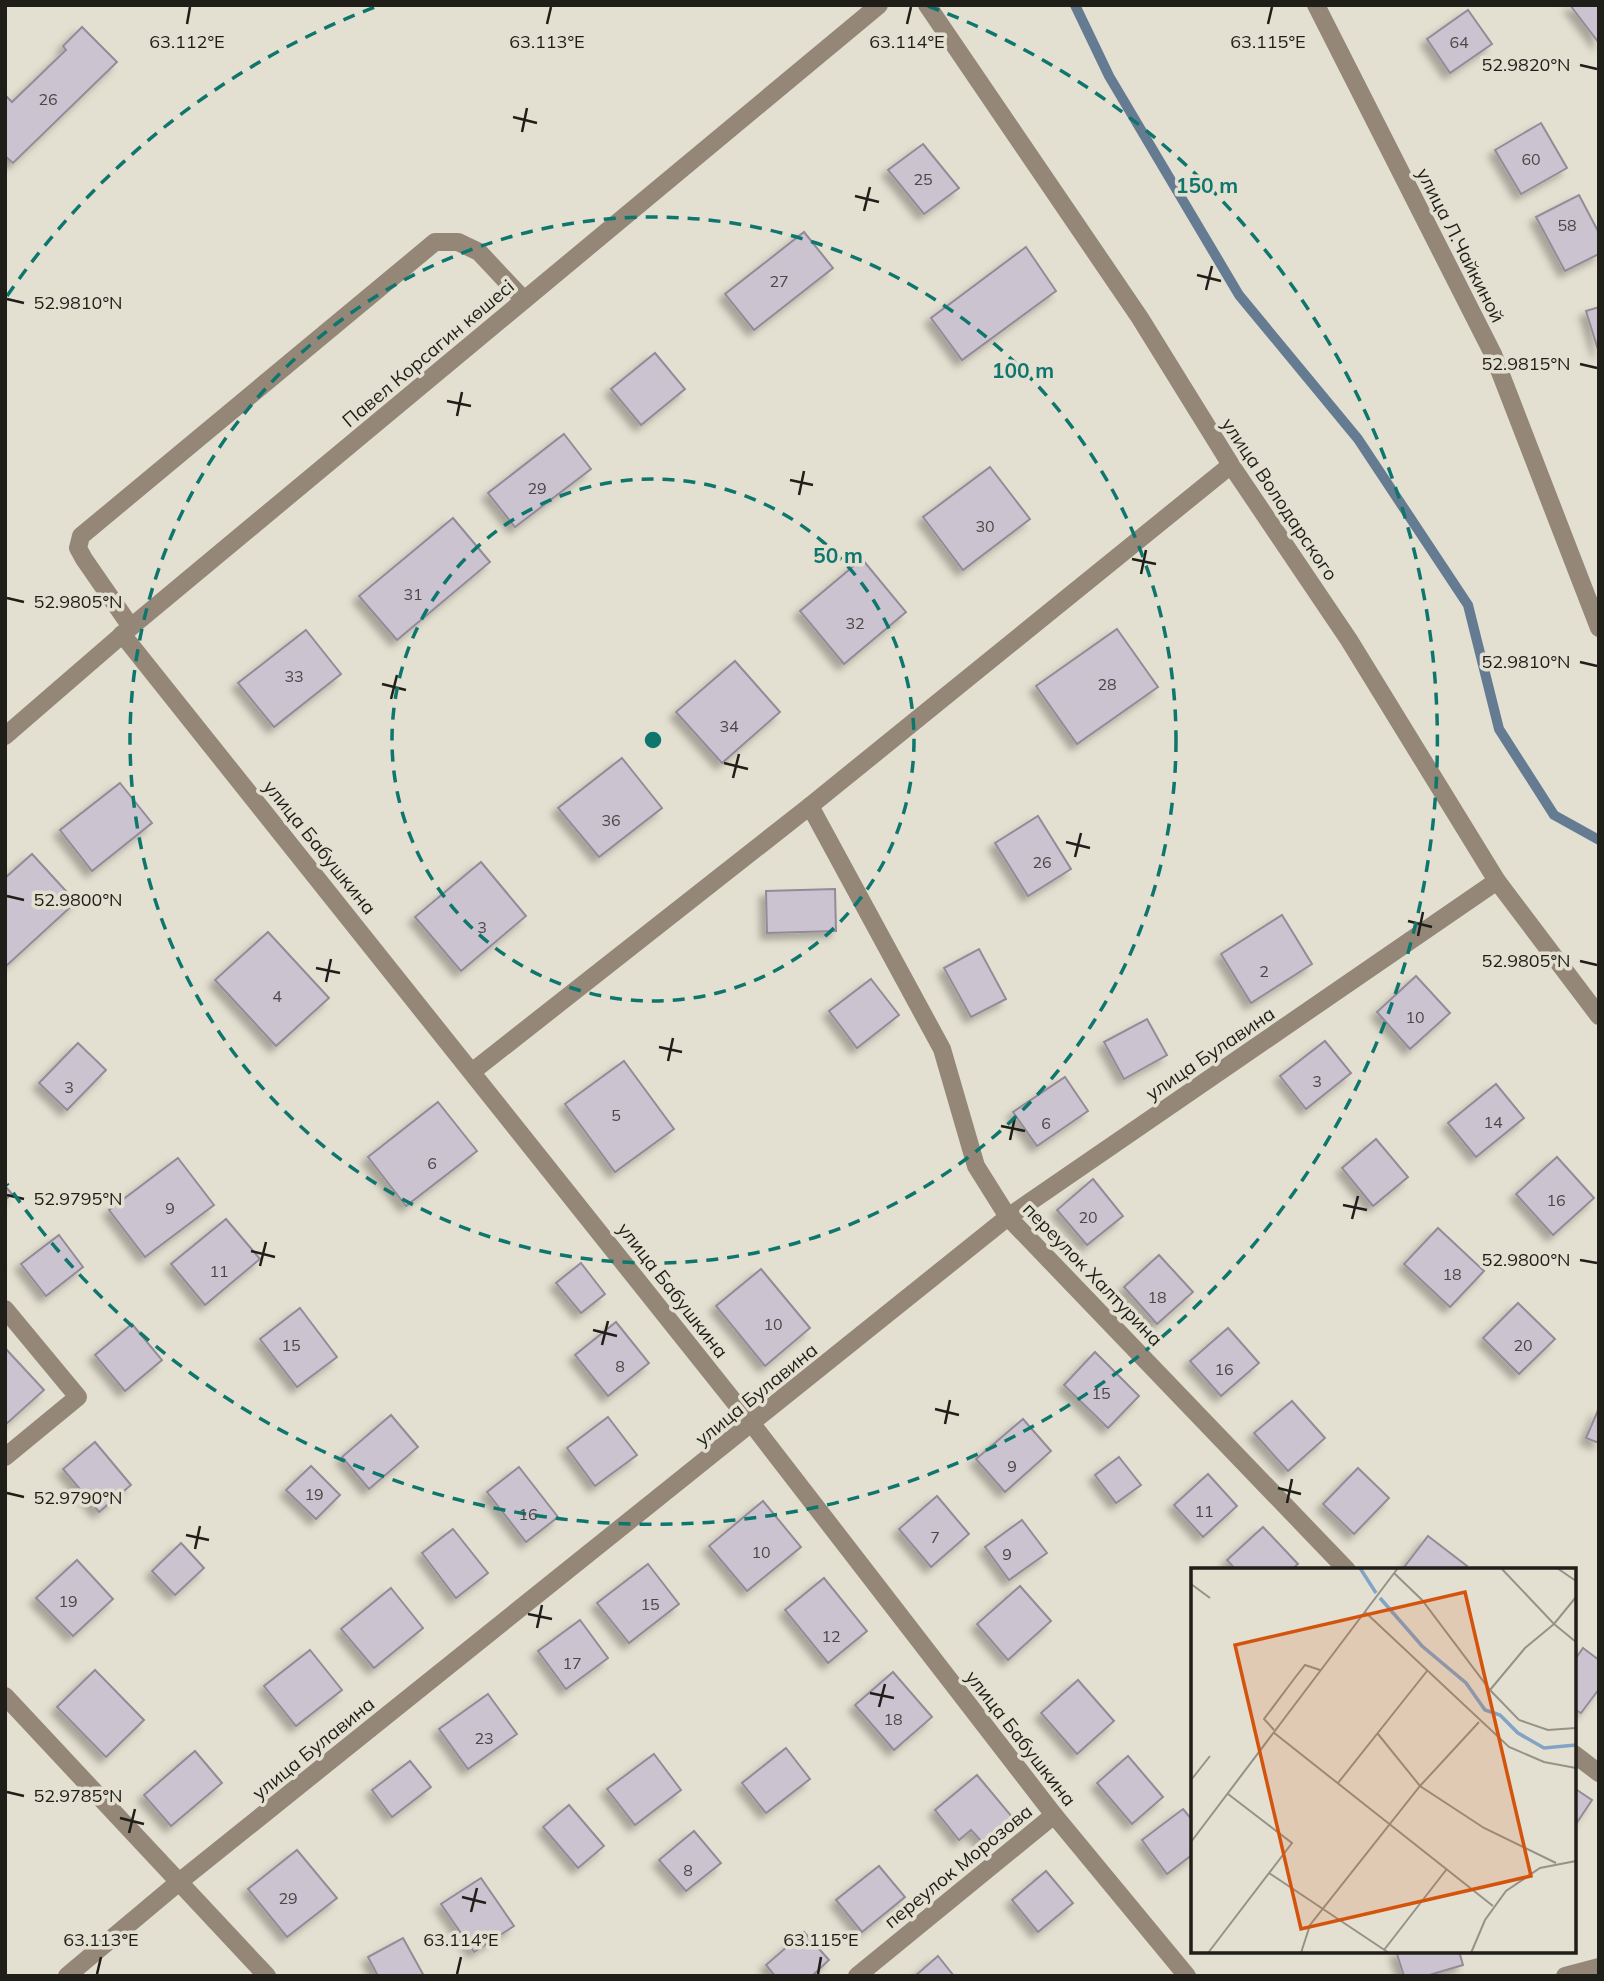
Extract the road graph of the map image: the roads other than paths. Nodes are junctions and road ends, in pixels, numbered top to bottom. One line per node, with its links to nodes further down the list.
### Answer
1 (879, 5): 4 (street, Павел Корсагин көшесі)
2 (927, 5): 5 (street, улица Володарского)
3 (1316, 5): 6 (street, улица Л.Чайкиной)
4 (524, 300): 7 (street, Павел Корсагин көшесі); 7 (street, улица Бабушкина)
5 (1231, 465): 9 (street); 10 (street, улица Володарского)
6 (1599, 628)
7 (127, 630): 8 (street, Павел Корсагин көшесі); 12 (street, улица Бабушкина)
8 (5, 736)
9 (810, 806): 12 (street); 13 (street, переулок Халтурина)
10 (1497, 881): 11 (street, улица Володарского); 13 (street, улица Булавина)
11 (1599, 1016)
12 (472, 1071): 15 (street, улица Бабушкина)
13 (1008, 1217): 15 (street, улица Булавина); 17 (street, переулок Халтурина)
14 (5, 1309): 16 (street)
15 (752, 1424): 21 (street, улица Бабушкина); 22 (street, улица Булавина)
16 (5, 1457)
17 (1345, 1568)
18 (5, 1696): 22 (street)
19 (1576, 1756): 20 (street)
20 (1599, 1773)
21 (1054, 1815): 26 (street, переулок Морозова); 27 (street, улица Бабушкина)
22 (179, 1882): 24 (street, улица Булавина); 25 (street)
23 (1599, 1967): 28 (street)
24 (67, 1976)
25 (267, 1976)
26 (857, 1976)
27 (1187, 1976)
28 (1565, 1976)

